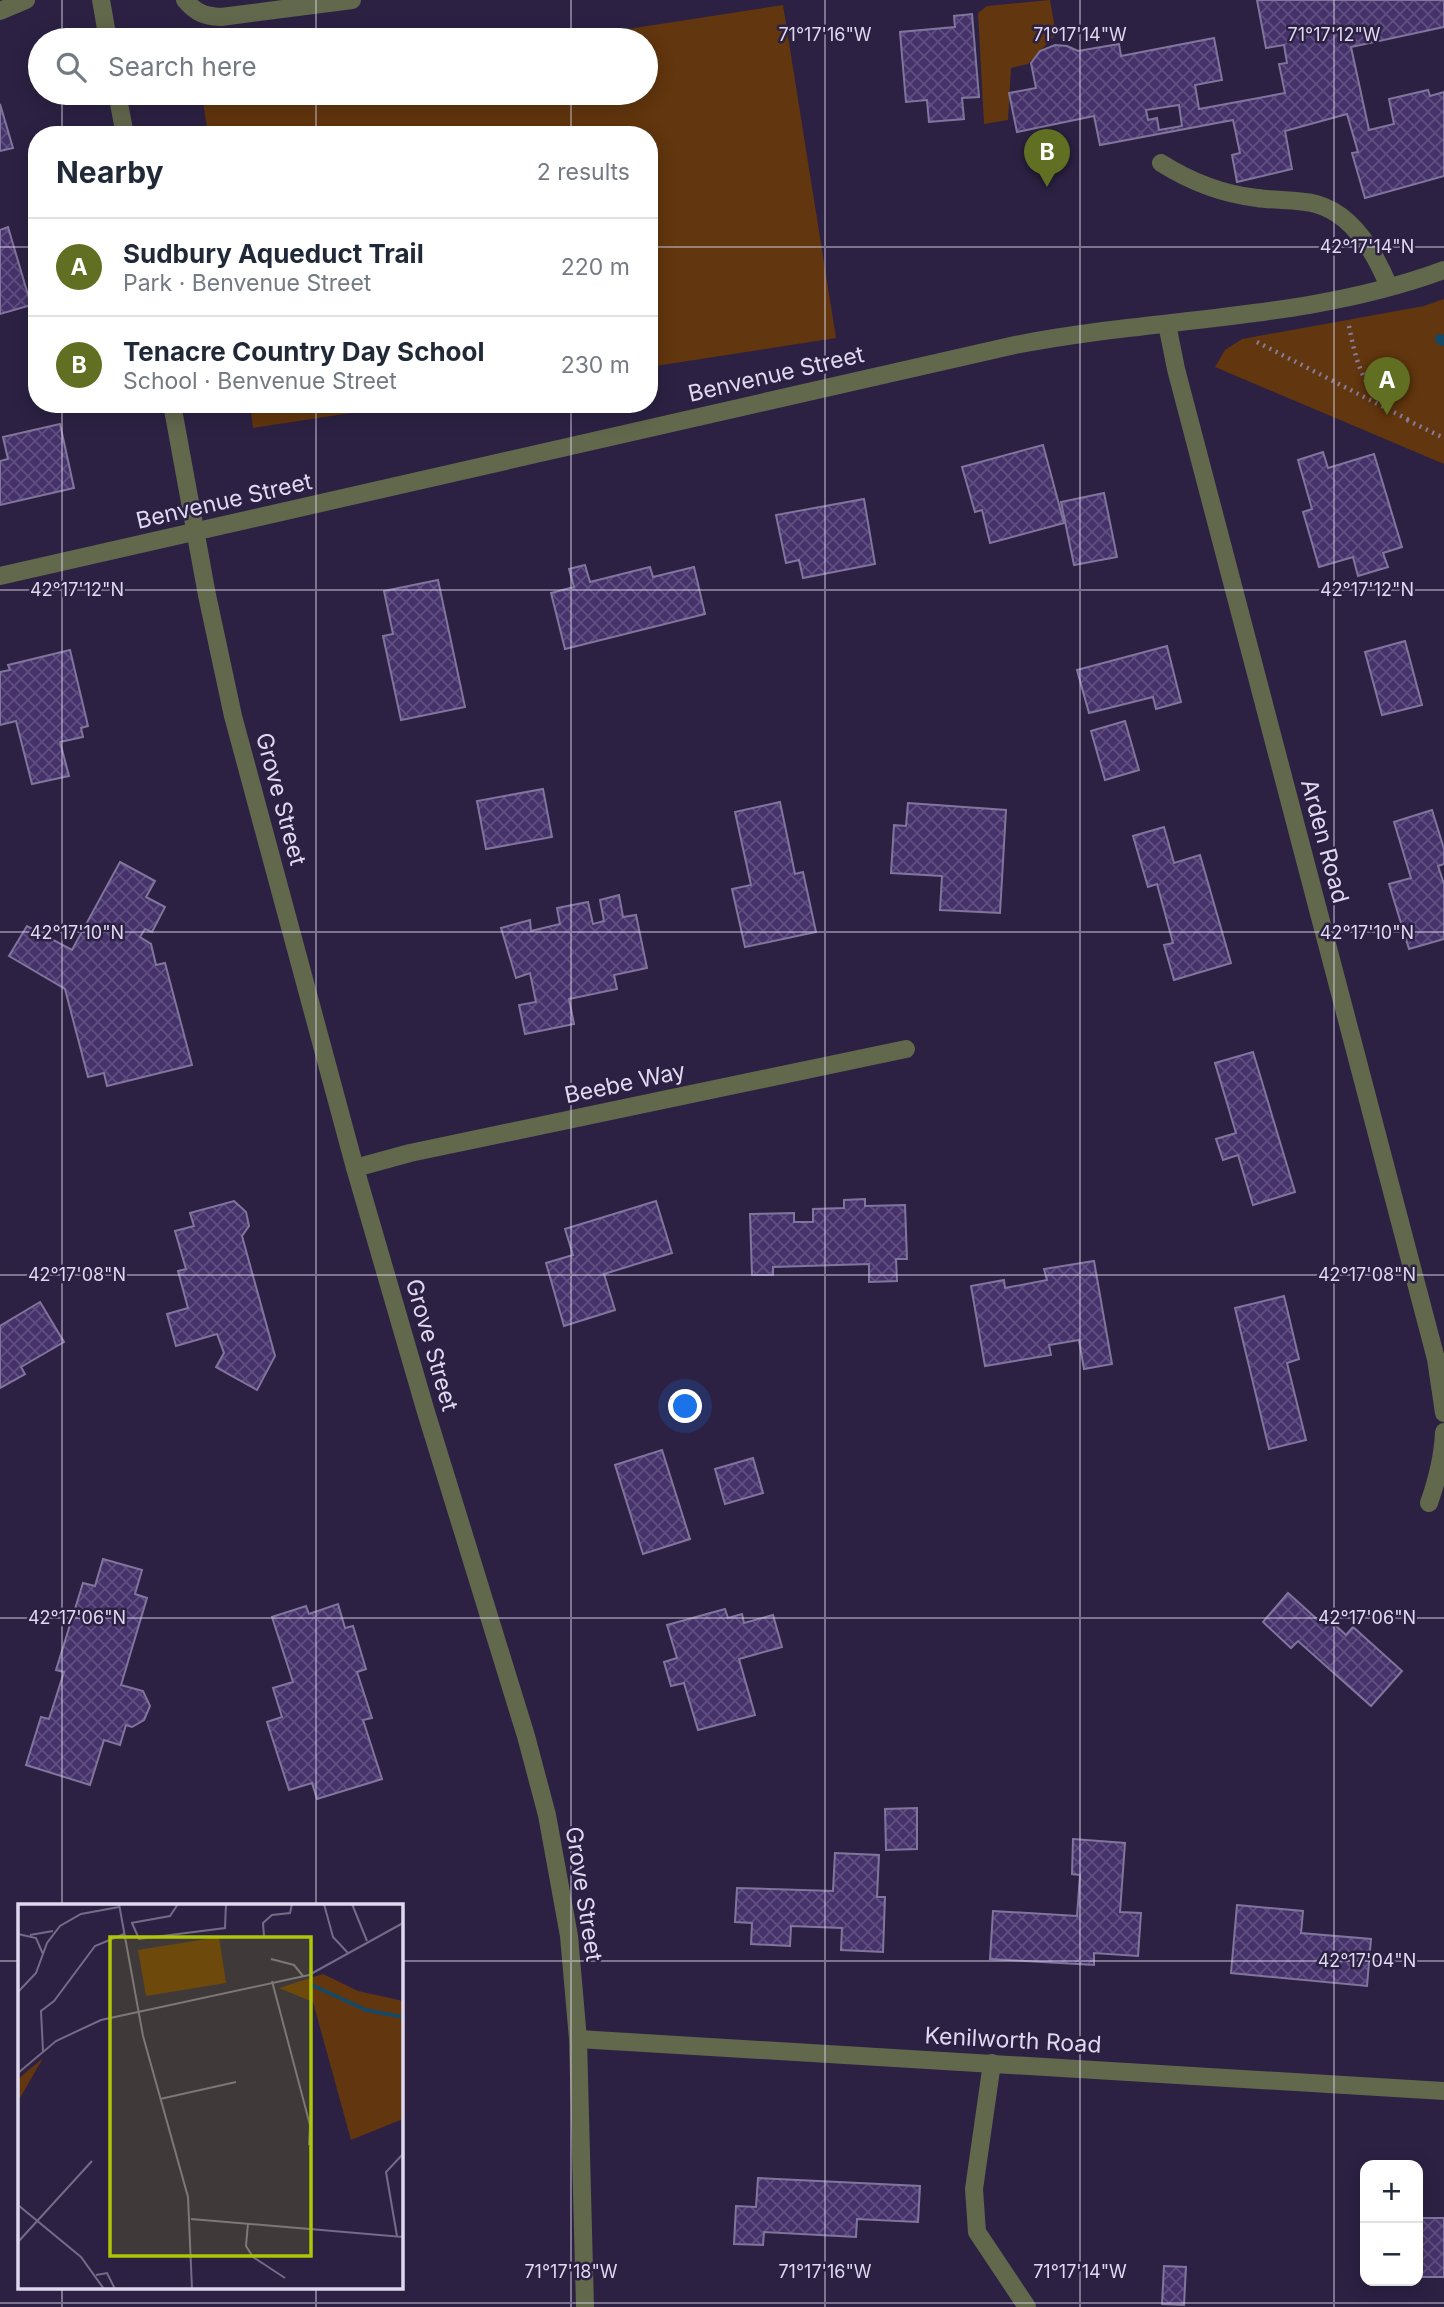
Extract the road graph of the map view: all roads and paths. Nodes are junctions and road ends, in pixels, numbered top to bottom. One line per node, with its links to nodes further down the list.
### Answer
1 (26, 0): 5 (street)
2 (101, 0): 6 (street)
3 (185, 0): 4 (street)
4 (352, 0)
5 (0, 11)
6 (106, 28)
7 (119, 105): 8 (street)
8 (123, 126)
9 (1161, 163): 11 (street)
10 (1444, 270): 11 (street, Benvenue Street)
11 (1389, 287): 12 (street, Benvenue Street)
12 (1344, 298): 13 (street, Benvenue Street); 16 (path)
13 (1211, 318): 14 (street, Benvenue Street); 16 (path)
14 (1167, 324): 18 (street, Benvenue Street); 22 (street, Arden Road)
15 (174, 413): 18 (street, Grove Street)
16 (1409, 420): 17 (path)
17 (1444, 438)
18 (195, 533): 19 (street, Benvenue Street); 21 (street, Grove Street)
19 (0, 576)
20 (906, 1049): 21 (street, Beebe Way)
21 (355, 1168): 25 (street, Grove Street)
22 (1444, 1413)
23 (1444, 1432): 24 (street)
24 (1429, 1503)
25 (578, 2039): 26 (street, Kenilworth Road); 28 (street, Grove Street)
26 (992, 2063): 27 (street, Kenilworth Road); 29 (street)
27 (1444, 2091)
28 (586, 2307)
29 (1027, 2307)

